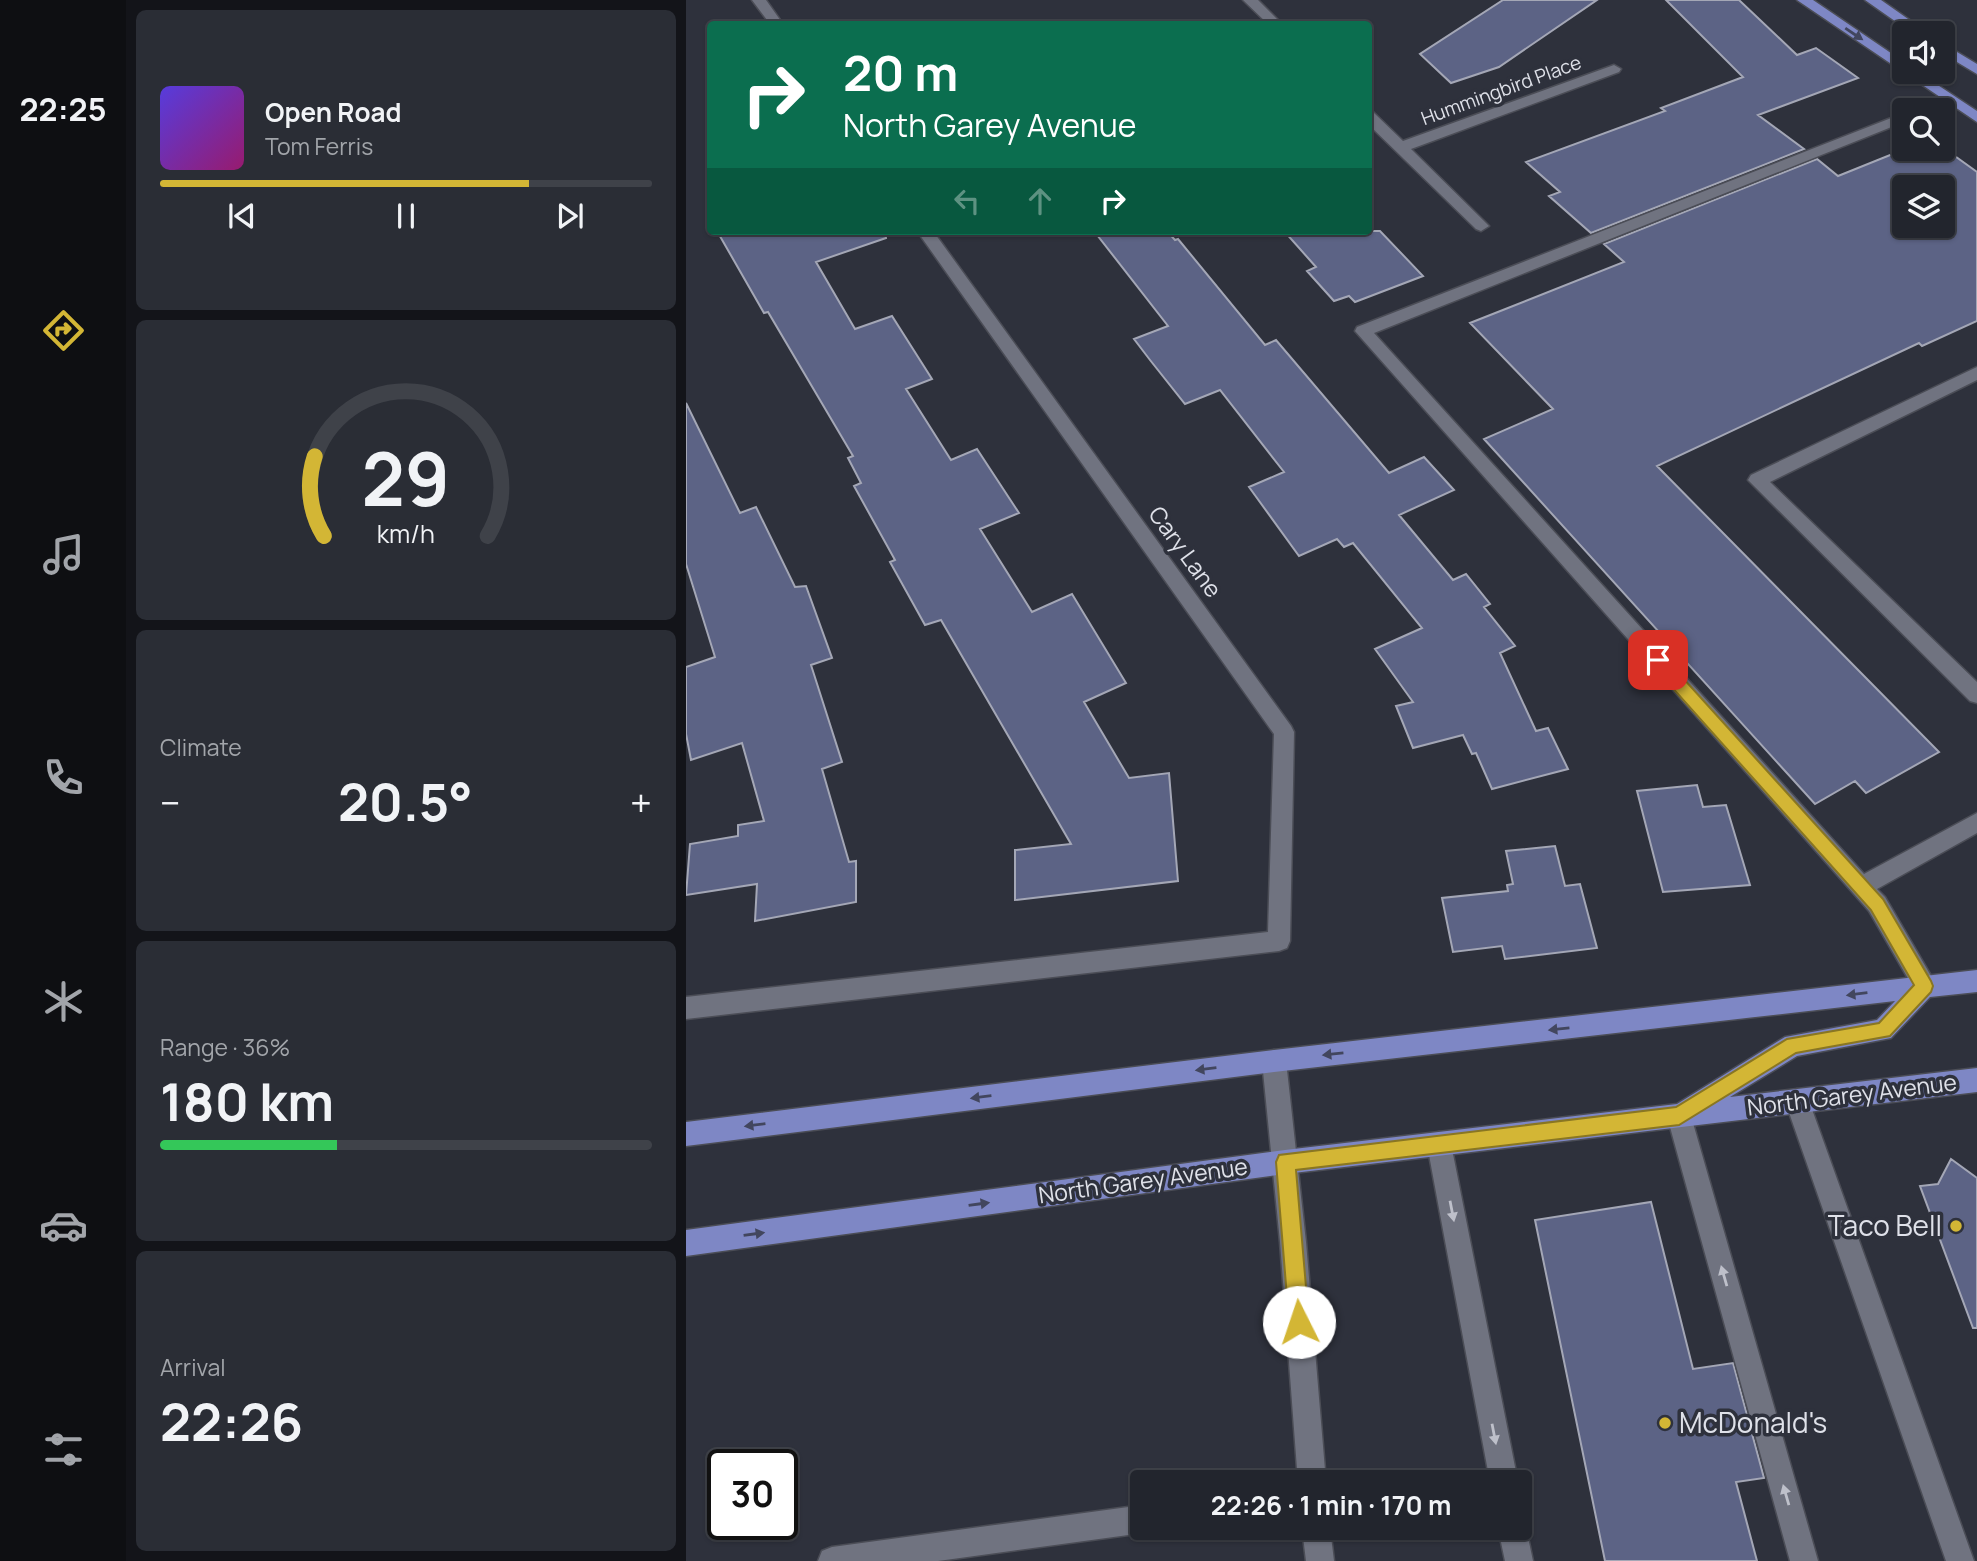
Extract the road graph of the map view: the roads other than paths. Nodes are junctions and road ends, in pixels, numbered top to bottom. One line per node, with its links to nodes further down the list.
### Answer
1 (759, 0): 5 (street)
2 (1250, 0): 6 (street)
3 (1804, 0): 9 (main road, one-way to 9)
4 (1872, 0): 7 (main road)
5 (775, 21)
6 (1272, 21)
7 (1904, 21)
8 (1955, 56): 11 (main road)
9 (1892, 60)
10 (1614, 69): 18 (street, Hummingbird Place)
11 (1977, 71)
12 (1927, 84): 13 (main road)
13 (1947, 98)
14 (1955, 103): 15 (main road)
15 (1977, 118)
16 (1372, 119): 18 (street)
17 (1892, 122): 24 (street)
18 (1402, 148): 19 (street)
19 (1481, 226)
20 (928, 235): 27 (street, Cary Lane)
21 (1977, 373): 22 (street)
22 (1977, 695)
23 (1977, 822): 24 (street)
24 (1860, 887): 26 (street)
25 (1977, 981): 26 (main road)
26 (1925, 986): 28 (main road, one-way to 28); 31 (main road)
27 (686, 1009)
28 (1274, 1061): 32 (main road, one-way to 32); 34 (street)
29 (1977, 1080): 30 (main road, North Garey Avenue)
30 (1797, 1101): 31 (main road, North Garey Avenue); 45 (street)
31 (1679, 1116): 33 (main road, North Garey Avenue); 44 (street, one-way to 31)
32 (686, 1134)
33 (1439, 1144): 34 (main road, North Garey Avenue); 37 (street, one-way to 37)
34 (1285, 1162): 35 (main road, North Garey Avenue, one-way to 34); 36 (street)
35 (686, 1243)
36 (1311, 1470)
37 (1502, 1470)
38 (1130, 1521): 41 (street)
39 (1317, 1540): 42 (street)
40 (1515, 1540): 43 (street)
41 (832, 1561)
42 (1320, 1561)
43 (1519, 1561)
44 (1804, 1561)
45 (1960, 1561)

